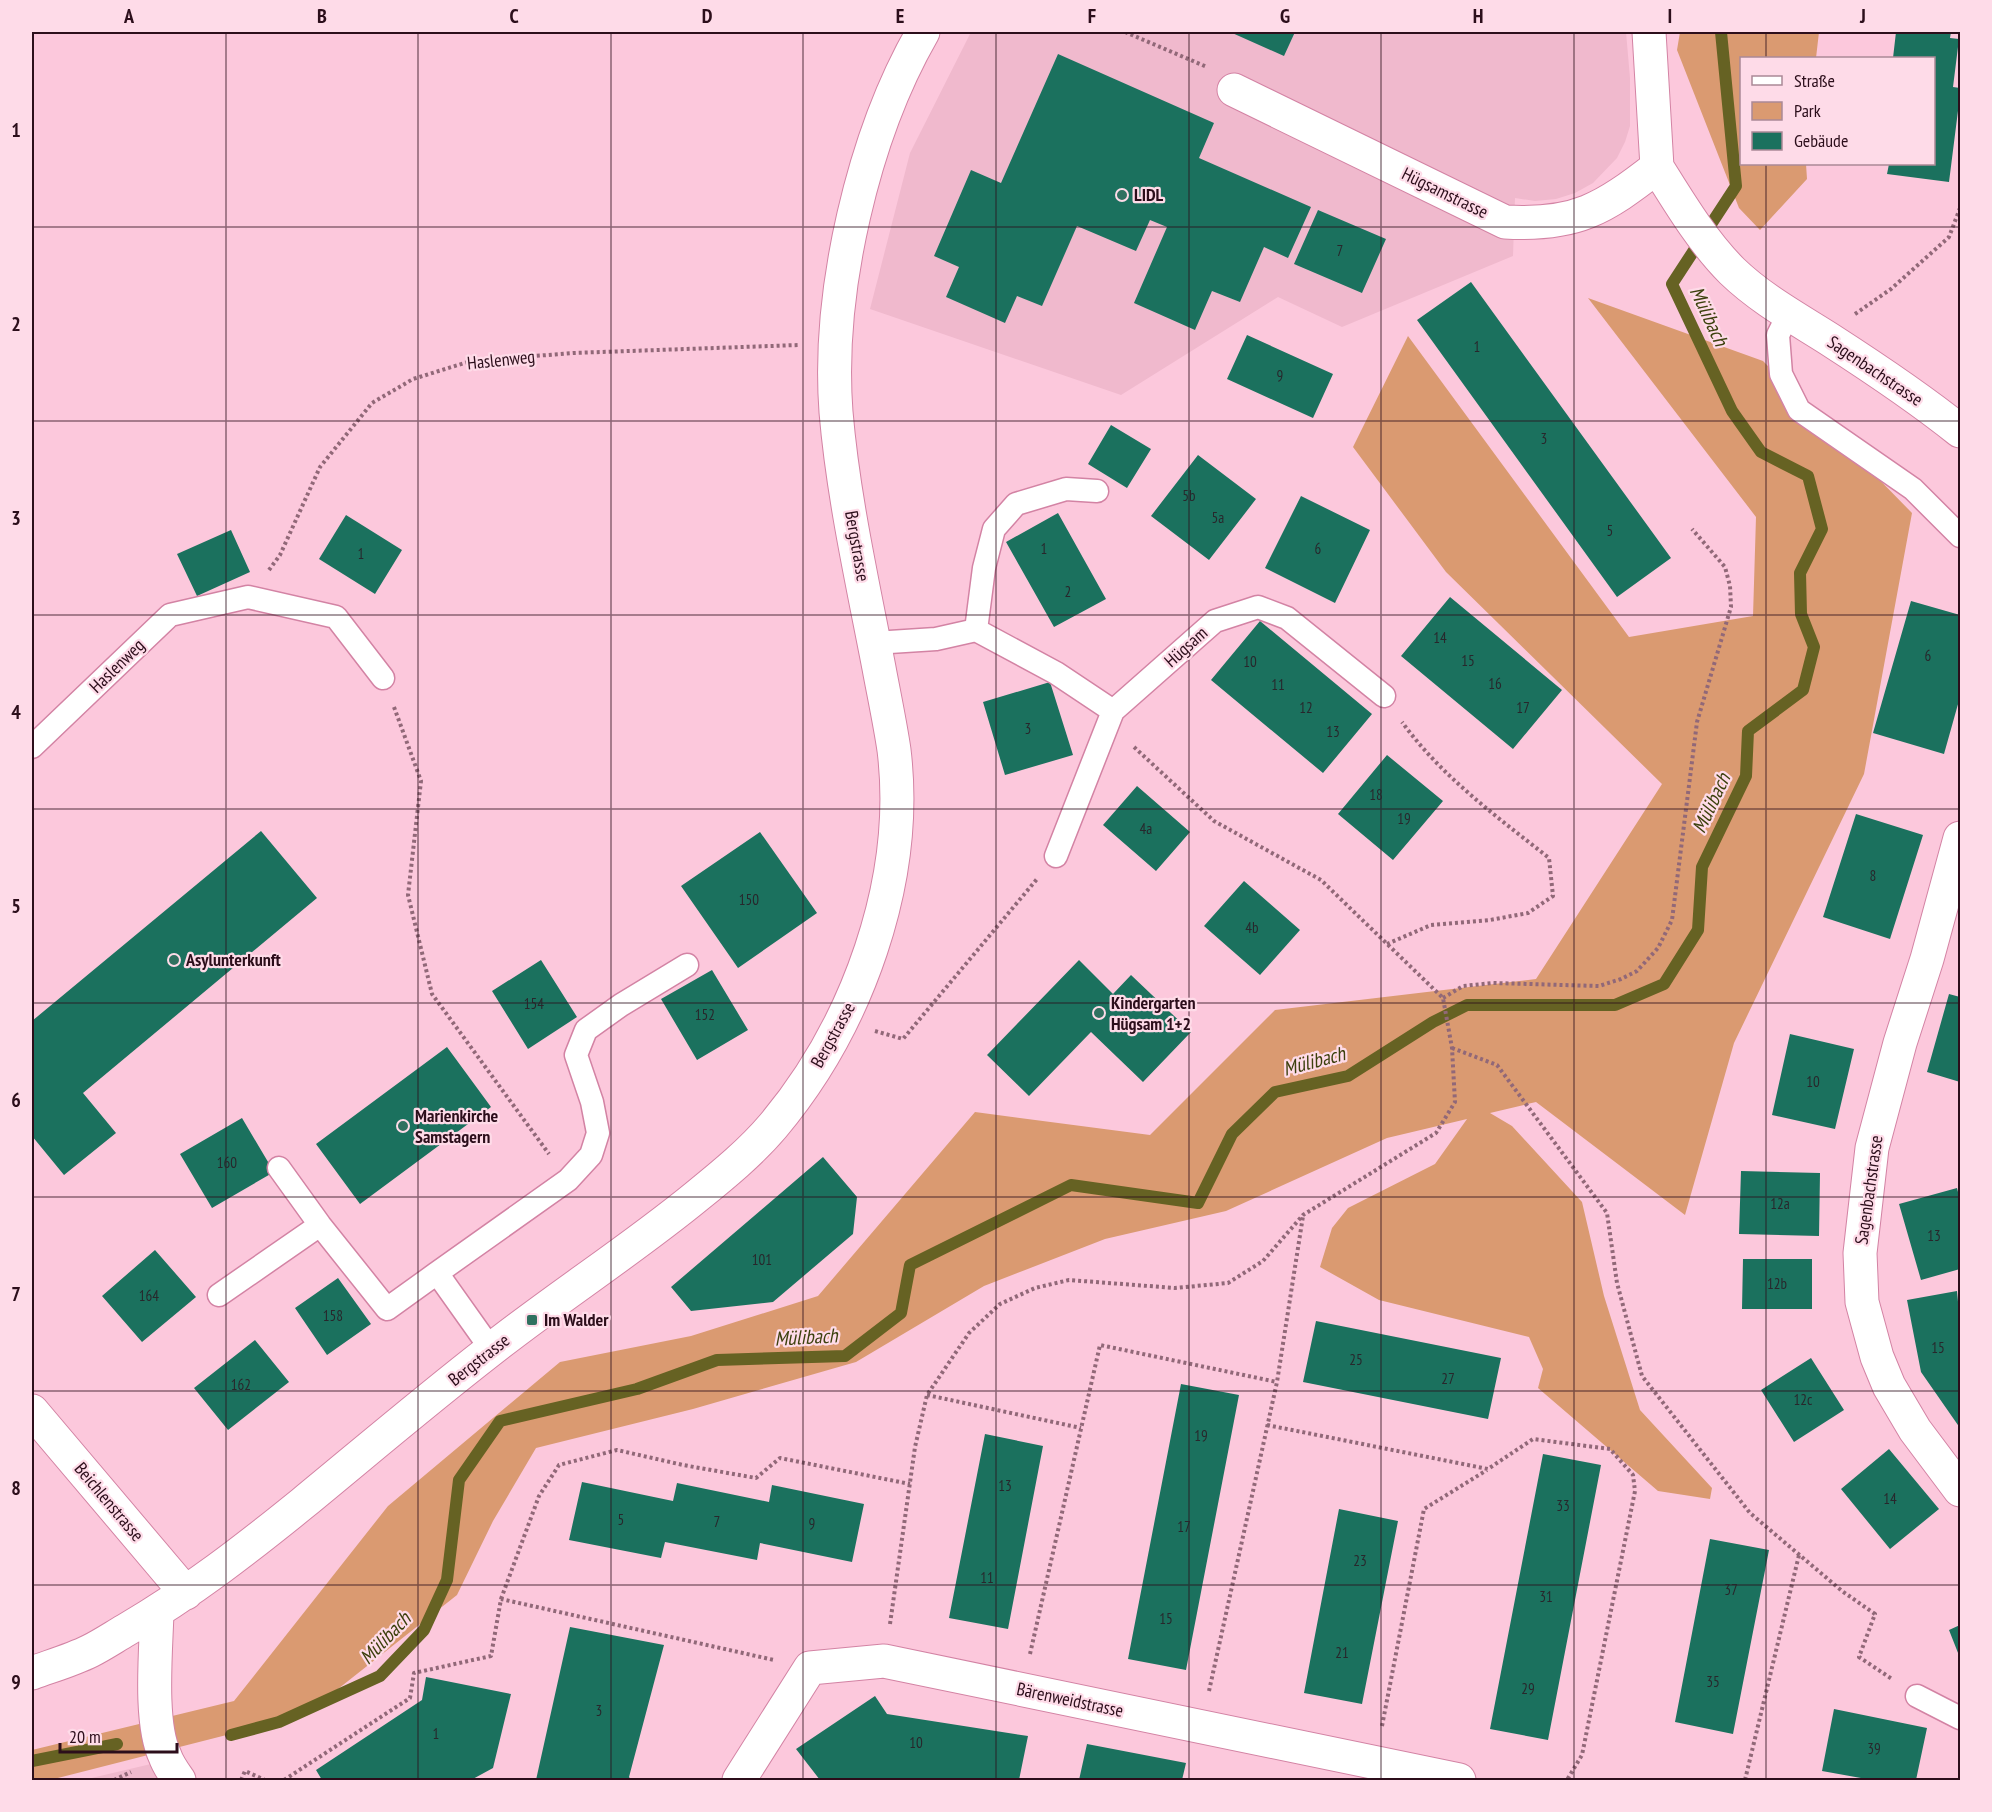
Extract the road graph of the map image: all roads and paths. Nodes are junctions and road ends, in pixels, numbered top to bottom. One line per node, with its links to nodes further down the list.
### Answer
1 (923, 32): 9 (street, Bergstrasse)
2 (1125, 32): 4 (path)
3 (1649, 32): 5 (street)
4 (1234, 90): 5 (street, Hügsamstrasse)
5 (1657, 167): 7 (street)
6 (1960, 208): 8 (path)
7 (1788, 315): 8 (street, Sagenbachstrasse); 13 (lane)
8 (1829, 339): 10 (street, Sagenbachstrasse)
9 (835, 344): 14 (path, Haslenweg); 16 (street, Bergstrasse)
10 (1960, 431)
11 (1097, 491): 15 (lane)
12 (1692, 530): 25 (path)
13 (1960, 536)
14 (249, 597): 17 (lane, Haslenweg); 20 (lane, Haslenweg)
15 (976, 630): 16 (lane); 19 (lane)
16 (874, 643): 26 (street, Bergstrasse)
17 (383, 678): 29 (path)
18 (1384, 696): 19 (lane, Hügsam); 23 (path)
19 (1113, 711): 22 (lane, Hügsam); 23 (path)
20 (32, 747)
21 (1960, 838): 42 (street, Sagenbachstrasse)
22 (1056, 856): 26 (path)
23 (1387, 944): 25 (path)
24 (687, 965): 29 (lane)
25 (1443, 998): 27 (path)
26 (842, 1022): 34 (street, Bergstrasse)
27 (1452, 1048): 30 (path); 43 (path)
28 (279, 1168): 31 (lane)
29 (568, 1180): 32 (lane)
30 (1303, 1215): 35 (path); 36 (path)
31 (320, 1225): 32 (lane); 33 (lane)
32 (437, 1273): 34 (lane)
33 (219, 1295)
34 (491, 1349): 44 (street, Bergstrasse)
35 (1277, 1382): 38 (path); 39 (path)
36 (927, 1395): 39 (path); 41 (path)
37 (32, 1411): 44 (street, Beichlenstrasse)
38 (1268, 1425): 40 (path); 53 (path)
39 (1081, 1428): 50 (path)
40 (1488, 1469): 54 (path); 61 (path)
41 (910, 1484): 45 (path); 47 (path)
42 (1960, 1490)
43 (1799, 1555): 51 (path); 62 (path)
44 (186, 1593): 46 (street, Bergstrasse)
45 (501, 1599): 48 (path); 58 (path)
46 (157, 1612): 49 (street, Bergstrasse); 55 (street)
47 (884, 1661): 48 (street, Bärenweidstrasse); 50 (street, Bärenweidstrasse)
48 (810, 1668): 59 (street)
49 (32, 1672)
50 (1022, 1690): 53 (street, Bärenweidstrasse)
51 (1917, 1696): 52 (lane)
52 (1960, 1718)
53 (1201, 1727): 54 (street, Bärenweidstrasse)
54 (1375, 1763): 60 (street, Bärenweidstrasse)
55 (179, 1780)
56 (241, 1780): 57 (path)
57 (265, 1780)
58 (284, 1780)
59 (739, 1780)
60 (1459, 1780)
61 (1567, 1780)
62 (1745, 1780)

